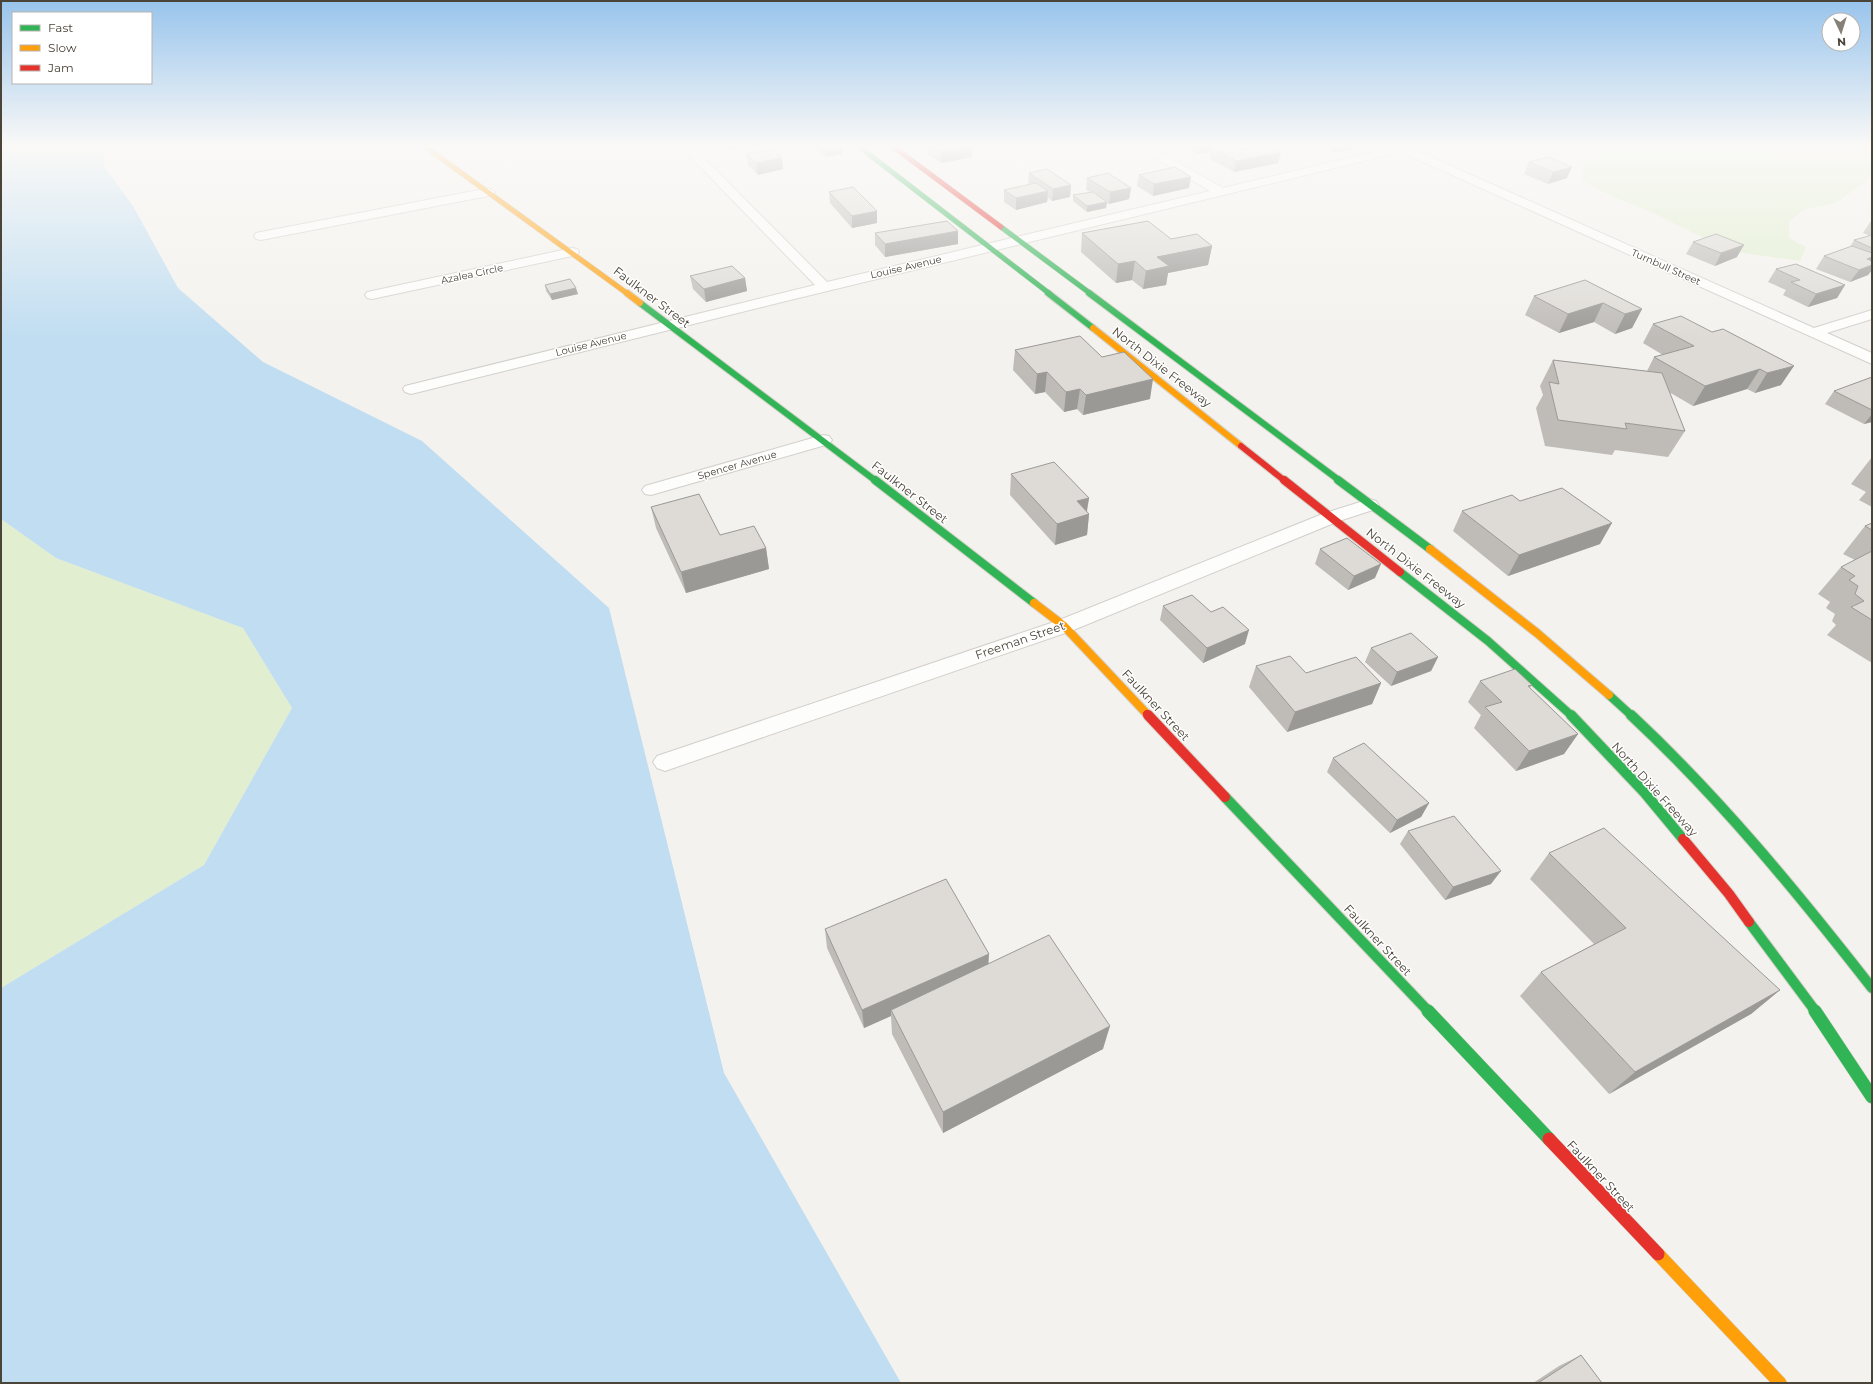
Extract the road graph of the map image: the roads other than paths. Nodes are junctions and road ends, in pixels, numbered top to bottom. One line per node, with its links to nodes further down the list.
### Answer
1 (398, 210): 8 (street)
2 (513, 210): 11 (main road, Faulkner Street)
3 (748, 210): 12 (street)
4 (941, 210): 10 (main road, North Dixie Freeway)
5 (977, 210): 9 (main road, North Dixie Freeway)
6 (1149, 210): 9 (street, Louise Avenue)
7 (1538, 210): 16 (street, Turnbull Street)
8 (262, 236)
9 (1020, 241): 10 (street, Louise Avenue); 21 (main road, North Dixie Freeway)
10 (991, 248): 12 (street, Louise Avenue); 22 (main road, North Dixie Freeway)
11 (572, 252): 13 (street, Azalea Circle); 15 (main road, Faulkner Street)
12 (823, 286): 15 (street, Louise Avenue)
13 (372, 295)
14 (1872, 314): 16 (street)
15 (668, 324): 18 (street, Louise Avenue); 19 (main road, Faulkner Street)
16 (1813, 333): 17 (street, Turnbull Street)
17 (1872, 359)
18 (412, 389)
19 (823, 440): 20 (street, Spencer Avenue); 23 (main road, Faulkner Street)
20 (651, 490)
21 (1370, 505): 22 (street, Freeman Street); 25 (main road, North Dixie Freeway)
22 (1332, 517): 23 (street, Freeman Street); 26 (main road, North Dixie Freeway)
23 (1064, 626): 24 (street, Freeman Street); 27 (main road, Faulkner Street)
24 (665, 762)
25 (1872, 988)
26 (1872, 1097)
27 (1780, 1383)

